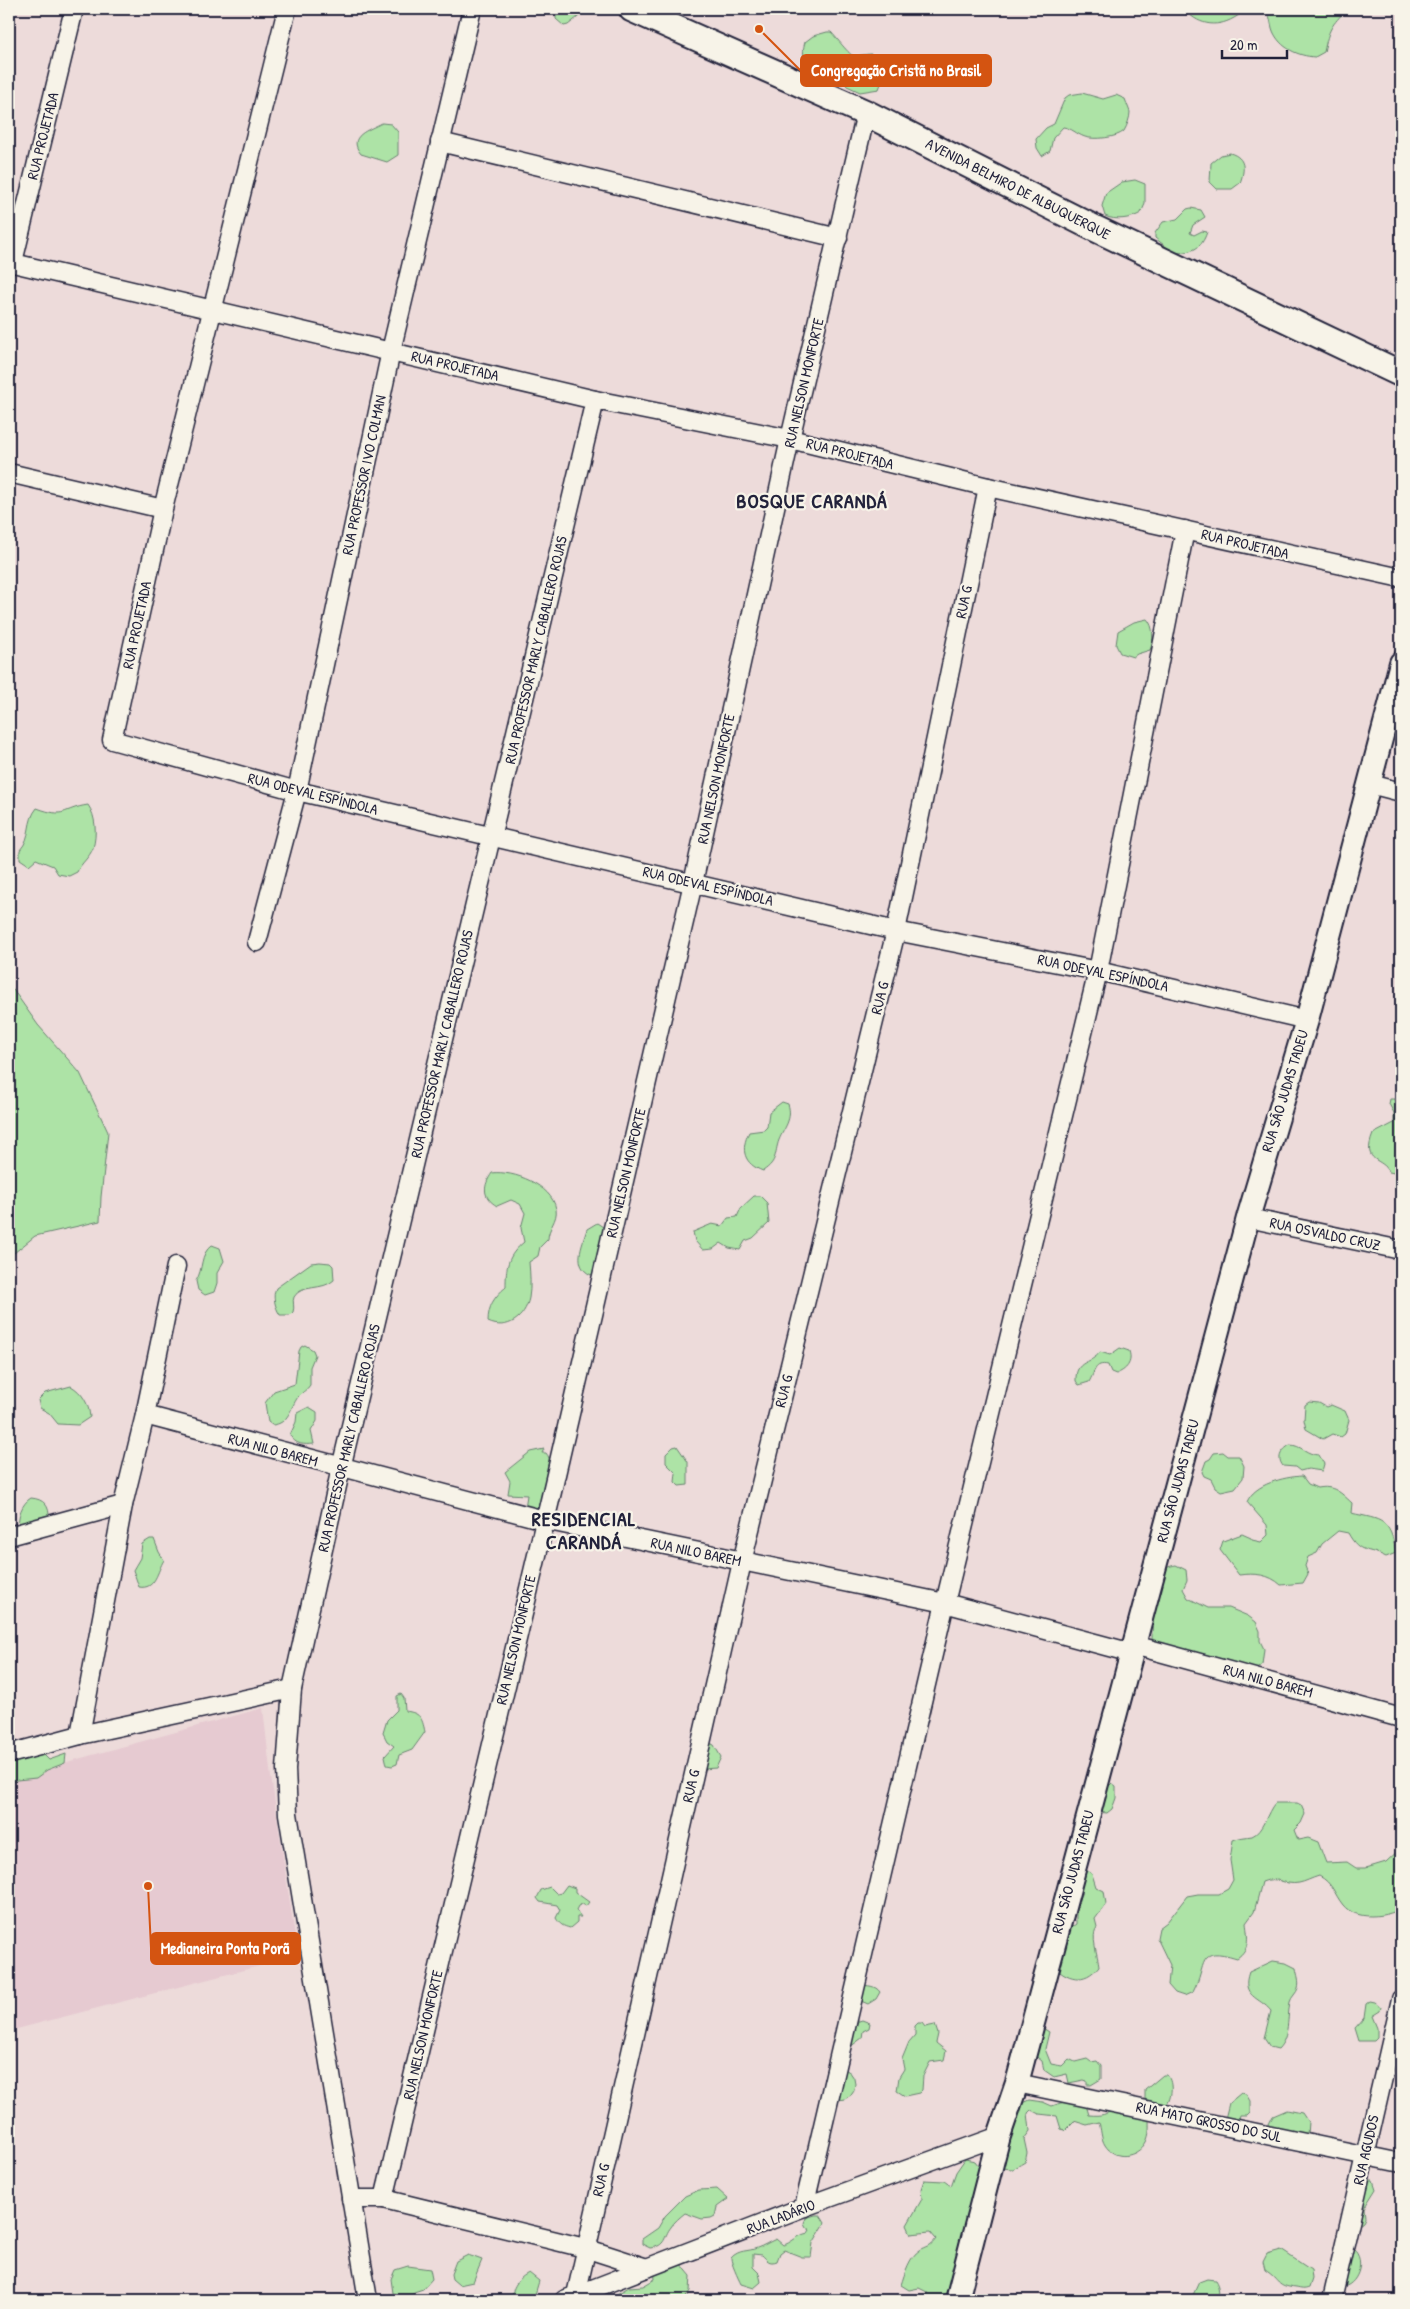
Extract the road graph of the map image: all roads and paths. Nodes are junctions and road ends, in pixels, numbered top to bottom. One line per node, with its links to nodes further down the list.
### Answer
1 (74, 9): 8 (street, RUA PROJETADA)
2 (287, 9): 9 (street, RUA PROJETADA)
3 (472, 9): 6 (street, RUA PROFESSOR IVO COLMAN)
4 (643, 11): 5 (main road, AVENIDA BELMIRO DE ALBUQUERQUE)
5 (866, 113): 7 (street, RUA NELSON MONFORTE); 11 (main road, AVENIDA BELMIRO DE ALBUQUERQUE)
6 (440, 142): 7 (street); 10 (street, RUA PROFESSOR IVO COLMAN)
7 (838, 238): 13 (street, RUA NELSON MONFORTE)
8 (11, 262): 9 (street, RUA PROJETADA)
9 (212, 309): 10 (street, RUA PROJETADA); 16 (street, RUA PROJETADA)
10 (391, 351): 12 (street, RUA PROJETADA); 22 (street, RUA PROFESSOR IVO COLMAN)
11 (1401, 374)
12 (595, 400): 13 (street, RUA PROJETADA); 24 (street, RUA PROFESSOR MARLY CABALLERO ROJAS)
13 (790, 439): 15 (street, RUA PROJETADA); 25 (street, RUA NELSON MONFORTE)
14 (9, 472): 16 (street)
15 (988, 487): 17 (street, RUA PROJETADA); 26 (street, RUA G)
16 (162, 509): 20 (street, RUA PROJETADA)
17 (1186, 530): 18 (street, RUA PROJETADA); 28 (street)
18 (1401, 578)
19 (1401, 663): 21 (street, RUA SÃO JUDAS TADEU)
20 (112, 740): 22 (street, RUA ODEVAL ESPÍNDOLA)
21 (1370, 784): 23 (street); 29 (street, RUA SÃO JUDAS TADEU)
22 (297, 791): 24 (street, RUA ODEVAL ESPÍNDOLA); 27 (street, RUA PROFESSOR IVO COLMAN)
23 (1401, 792)
24 (491, 837): 25 (street, RUA ODEVAL ESPÍNDOLA); 34 (street, RUA PROFESSOR MARLY CABALLERO ROJAS)
25 (693, 883): 26 (street, RUA ODEVAL ESPÍNDOLA); 36 (street, RUA NELSON MONFORTE)
26 (896, 930): 28 (street, RUA ODEVAL ESPÍNDOLA); 38 (street, RUA G)
27 (257, 942)
28 (1098, 971): 29 (street, RUA ODEVAL ESPÍNDOLA); 39 (street)
29 (1306, 1020): 30 (street, RUA SÃO JUDAS TADEU)
30 (1248, 1218): 31 (street, RUA OSVALDO CRUZ); 40 (street, RUA SÃO JUDAS TADEU)
31 (1401, 1250)
32 (176, 1266): 33 (street)
33 (145, 1415): 34 (street, RUA NILO BAREM); 35 (street)
34 (341, 1468): 36 (street, RUA NILO BAREM); 41 (street, RUA PROFESSOR MARLY CABALLERO ROJAS)
35 (123, 1505): 37 (street); 43 (street)
36 (544, 1520): 38 (street, RUA NILO BAREM); 51 (street, RUA NELSON MONFORTE)
37 (9, 1536)
38 (742, 1562): 39 (street, RUA NILO BAREM); 53 (street, RUA G)
39 (945, 1603): 40 (street, RUA NILO BAREM); 52 (street)
40 (1133, 1649): 42 (street, RUA NILO BAREM); 46 (street, RUA SÃO JUDAS TADEU)
41 (292, 1689): 43 (street); 50 (street, RUA PROFESSOR MARLY CABALLERO ROJAS)
42 (1401, 1718)
43 (80, 1735): 44 (street)
44 (9, 1754)
45 (1401, 1999): 48 (street, RUA AGUDOS)
46 (1017, 2083): 47 (street, RUA SÃO JUDAS TADEU); 48 (street, RUA MATO GROSSO DO SUL)
47 (999, 2136): 52 (street, RUA LADÁRIO); 57 (street, RUA SÃO JUDAS TADEU)
48 (1365, 2154): 49 (street, RUA MATO GROSSO DO SUL); 58 (street, RUA AGUDOS)
49 (1401, 2163)
50 (351, 2198): 51 (street); 56 (street, RUA PROFESSOR MARLY CABALLERO ROJAS)
51 (384, 2199): 53 (street)
52 (804, 2207): 54 (street, RUA LADÁRIO)
53 (585, 2248): 54 (street); 55 (street, RUA G)
54 (646, 2268): 55 (street, RUA LADÁRIO)
55 (570, 2298)
56 (368, 2300)
57 (957, 2300)
58 (1332, 2300)

